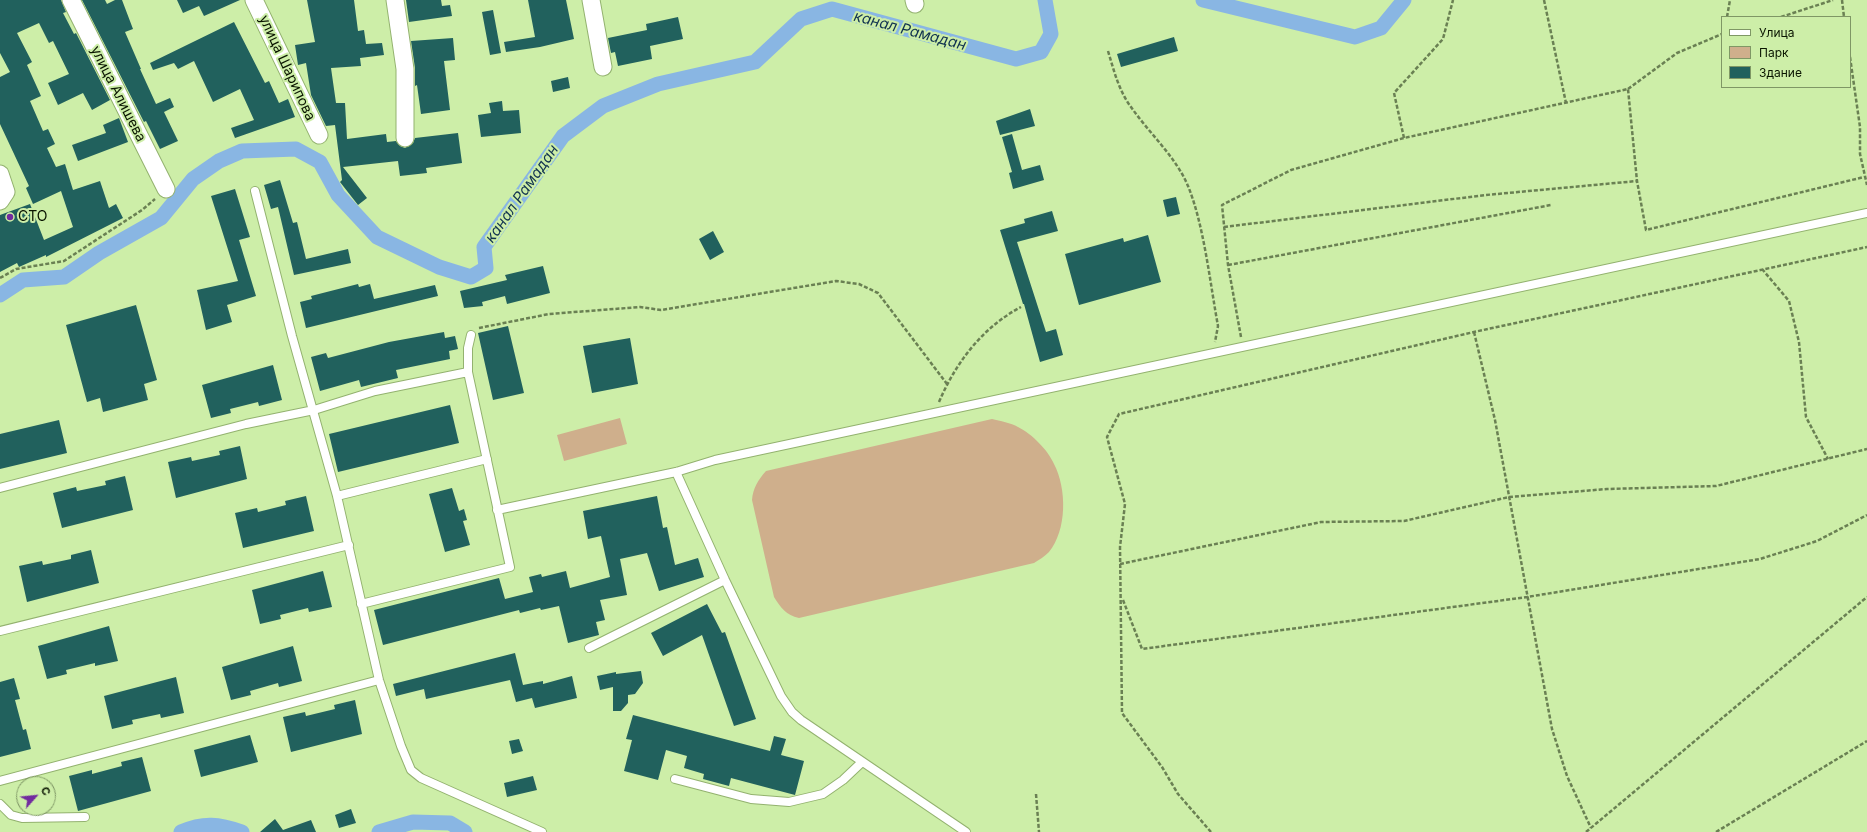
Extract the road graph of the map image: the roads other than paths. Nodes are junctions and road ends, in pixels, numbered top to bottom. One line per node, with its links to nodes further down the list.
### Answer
1 (71, 0): 9 (street, улица Алишева)
2 (254, 0): 6 (street, улица Шарипова)
3 (395, 0): 7 (street)
4 (591, 0): 5 (street)
5 (604, 68)
6 (318, 135)
7 (405, 138)
8 (0, 174): 11 (street)
9 (166, 189)
10 (255, 191): 15 (lane)
11 (2, 198)
12 (1867, 213): 17 (lane)
13 (471, 335): 14 (lane)
14 (468, 372): 15 (lane); 16 (lane)
15 (314, 410): 18 (lane); 19 (lane)
16 (487, 459): 19 (lane); 20 (lane)
17 (676, 472): 20 (lane); 22 (lane)
18 (0, 488)
19 (337, 496): 21 (lane)
20 (498, 510): 23 (lane)
21 (349, 545): 23 (lane); 24 (lane)
22 (725, 580): 25 (lane); 27 (lane)
23 (361, 604): 26 (lane)
24 (0, 631)
25 (589, 648)
26 (379, 680): 29 (lane); 32 (lane)
27 (862, 762): 28 (lane); 33 (lane)
28 (676, 779)
29 (0, 780)
30 (0, 804): 31 (lane)
31 (84, 817)
32 (542, 832)
33 (966, 832)

